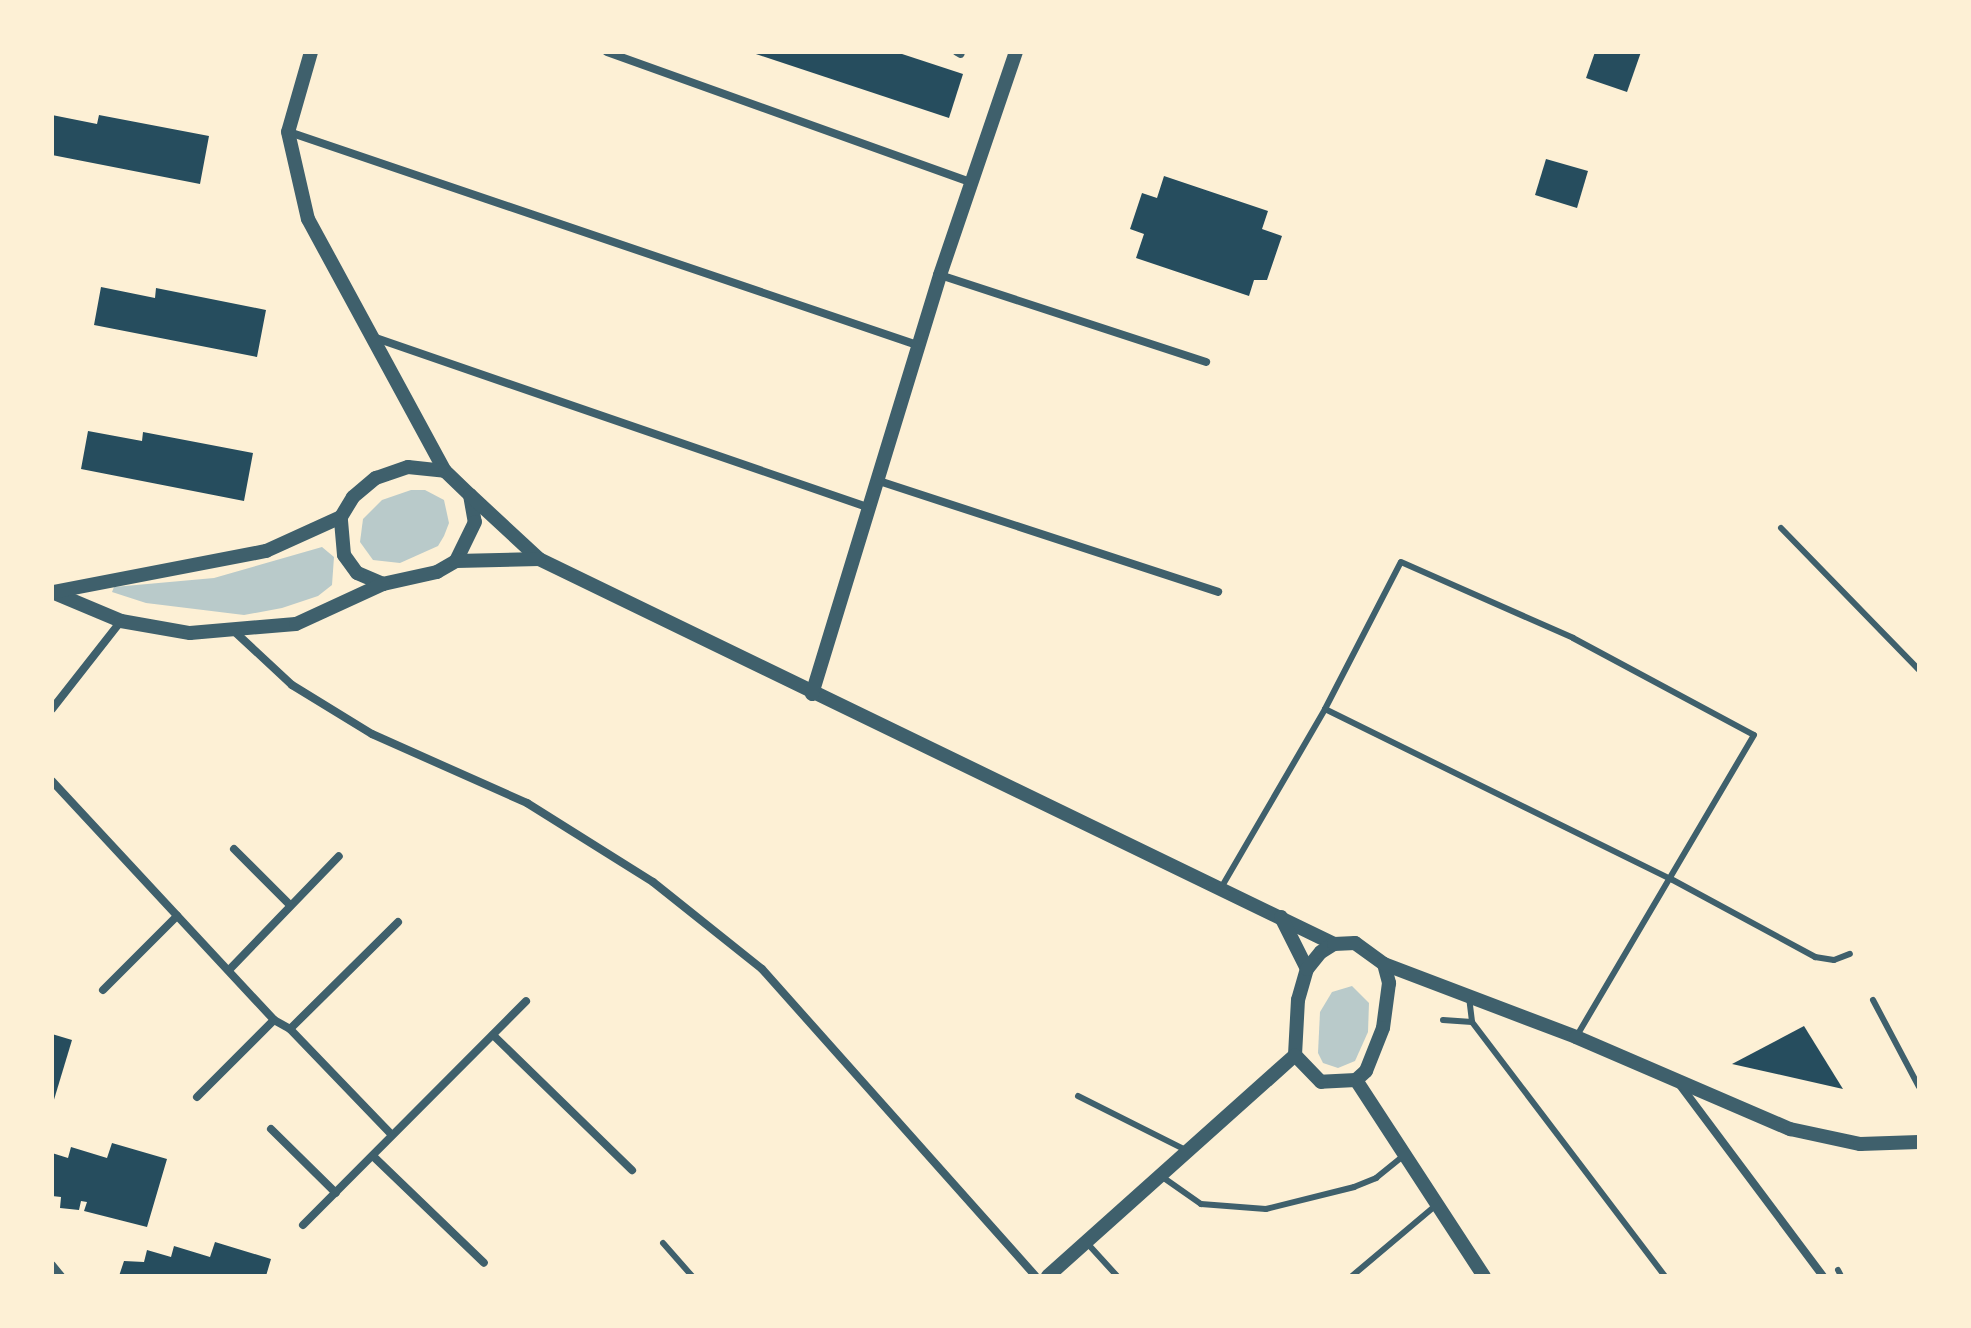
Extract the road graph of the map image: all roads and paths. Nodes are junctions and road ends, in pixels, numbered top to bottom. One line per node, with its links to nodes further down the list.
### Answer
1 (311, 52): 4 (street)
2 (607, 52): 5 (street)
3 (1016, 52): 5 (street)
4 (288, 132): 7 (street); 8 (street)
5 (970, 182): 6 (street)
6 (940, 275): 8 (street); 9 (street)
7 (373, 337): 10 (street); 13 (street)
8 (921, 346): 11 (street)
9 (1206, 362)
10 (445, 471): 12 (street); 14 (street)
11 (876, 480): 13 (street); 20 (street)
12 (470, 495): 16 (street); 17 (street)
13 (867, 507): 24 (street)
14 (341, 517): 18 (street); 19 (street)
15 (1781, 528): 23 (lane)
16 (539, 559): 17 (street); 24 (street)
17 (456, 561): 18 (street)
18 (383, 584): 22 (street)
19 (52, 592): 21 (street)
20 (1218, 592)
21 (121, 621): 22 (street); 25 (street)
22 (235, 632): 74 (street)
23 (1919, 670)
24 (812, 694): 31 (street)
25 (52, 709)
26 (1325, 709): 30 (lane); 30 (lane); 31 (lane)
27 (52, 781): 33 (street)
28 (234, 849): 32 (street)
29 (339, 856): 32 (street)
30 (1671, 879): 37 (lane); 50 (lane)
31 (1221, 888): 34 (street)
32 (290, 905): 40 (street)
33 (177, 916): 40 (street); 41 (street)
34 (1281, 917): 36 (street); 39 (street)
35 (398, 922): 48 (street)
36 (1334, 944): 38 (street); 39 (street)
37 (1850, 954)
38 (1384, 964): 42 (street); 53 (street)
39 (1307, 969): 51 (street)
40 (229, 970): 45 (street)
41 (103, 990)
42 (1468, 996): 47 (lane); 50 (street)
43 (1873, 1000): 54 (lane)
44 (526, 1001): 49 (street)
45 (274, 1020): 48 (street); 56 (street)
46 (1443, 1020): 47 (lane)
47 (1472, 1022): 79 (lane)
48 (290, 1029): 58 (street)
49 (493, 1035): 58 (street); 63 (street)
50 (1576, 1037): 52 (street)
51 (1295, 1055): 53 (street); 60 (street)
52 (1675, 1078): 59 (street); 80 (street)
53 (1356, 1080): 61 (street)
54 (1919, 1087)
55 (1078, 1096): 60 (lane)
56 (197, 1097)
57 (271, 1129): 65 (street)
58 (391, 1134): 62 (street)
59 (1919, 1142)
60 (1188, 1151): 64 (street)
61 (1403, 1156): 64 (lane); 66 (street)
62 (375, 1158): 65 (street); 70 (street)
63 (632, 1170)
64 (1160, 1176): 68 (street)
65 (336, 1193): 67 (street)
66 (1434, 1207): 77 (lane); 78 (street)
67 (303, 1225)
68 (1086, 1242): 75 (street); 76 (lane)
69 (663, 1243): 73 (lane)
70 (484, 1263)
71 (52, 1265): 72 (street)
72 (61, 1276)
73 (692, 1276)
74 (1036, 1276)
75 (1048, 1276)
76 (1117, 1276)
77 (1352, 1276)
78 (1484, 1276)
79 (1665, 1276)
80 (1823, 1276)

